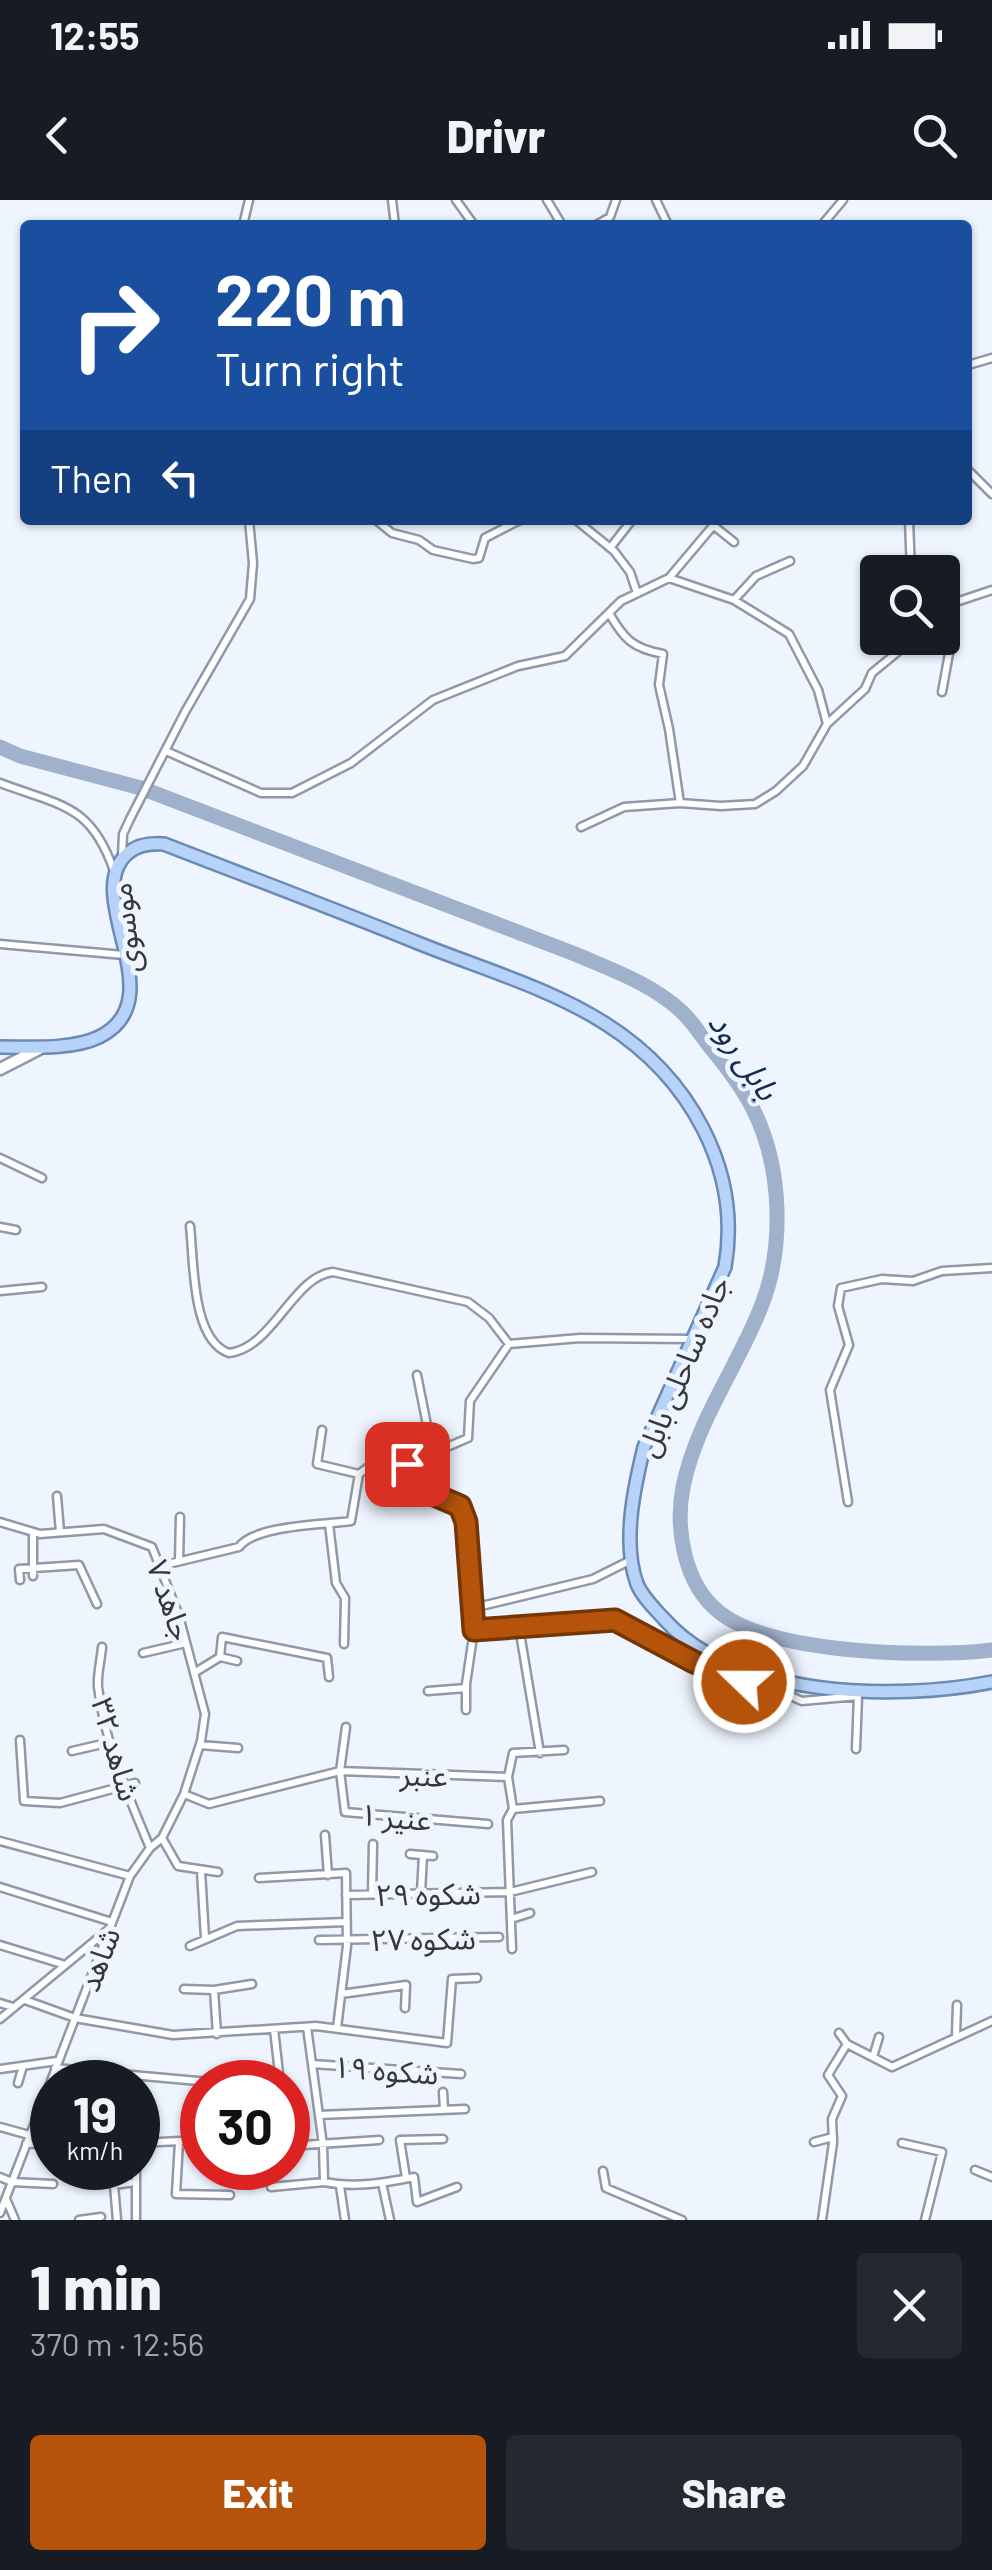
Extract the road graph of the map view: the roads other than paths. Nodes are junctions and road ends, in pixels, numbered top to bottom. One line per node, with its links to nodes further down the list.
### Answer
1 (842, 200): 2 (street)
2 (826, 220)
3 (972, 474): 4 (street)
4 (992, 494)
5 (250, 525): 27 (street)
6 (382, 525): 7 (street)
7 (510, 525)
8 (582, 525): 14 (street)
9 (628, 525): 14 (street)
10 (714, 525): 17 (street)
11 (718, 525): 13 (street)
12 (909, 525): 15 (street)
13 (734, 542)
14 (610, 548): 19 (street)
15 (910, 555)
16 (790, 560): 20 (street)
17 (669, 578): 19 (street); 20 (street)
18 (992, 590): 21 (street)
19 (637, 593): 22 (street)
20 (734, 600): 26 (street)
21 (960, 601)
22 (609, 613): 27 (street); 29 (street)
23 (894, 655): 26 (street)
24 (949, 655): 25 (street)
25 (942, 692)
26 (827, 724): 29 (street)
27 (166, 751): 31 (street)
28 (0, 783): 32 (street)
29 (680, 803): 30 (street)
30 (581, 828)
31 (122, 859): 32 (main road, موسوی); 46 (main road, جاده ساحلی بابل)
32 (115, 874): 34 (main road, موسوی)
33 (0, 944): 34 (street)
34 (126, 955): 35 (main road, موسوی)
35 (58, 1044): 36 (main road, موسوی); 37 (main road)
36 (0, 1047)
37 (0, 1069)
38 (0, 1158): 39 (street)
39 (42, 1178)
40 (0, 1226): 42 (street)
41 (190, 1226): 47 (street)
42 (16, 1230)
43 (992, 1268): 54 (street)
44 (42, 1287): 45 (street)
45 (0, 1291)
46 (694, 1339): 47 (street); 60 (main road, جاده ساحلی بابل)
47 (509, 1344): 50 (street)
48 (417, 1375): 50 (street)
49 (322, 1430): 52 (street)
50 (432, 1455): 51 (street)
51 (407, 1464): 52 (street); 66 (street)
52 (359, 1474): 57 (street)
53 (56, 1496): 58 (street)
54 (848, 1502)
55 (180, 1516): 61 (street)
56 (0, 1522): 59 (street, جاهد ۷)
57 (328, 1524): 61 (street); 70 (street)
58 (60, 1532): 59 (street, جاهد ۷); 62 (street, جاهد ۷)
59 (33, 1533): 63 (street)
60 (633, 1560): 66 (street); 80 (main road, جاده ساحلی بابل)
61 (179, 1561): 62 (street)
62 (160, 1566): 69 (street, جاهد ۷)
63 (33, 1573): 64 (street); 65 (street)
64 (20, 1580)
65 (97, 1604)
66 (472, 1608): 68 (street)
67 (519, 1627): 68 (street); 80 (street); 91 (street)
68 (474, 1630): 78 (street)
69 (186, 1643): 72 (street); 75 (street, جاهد ۷)
70 (344, 1644)
71 (102, 1647): 85 (street, شاهد ۳۲)
72 (143, 1653)
73 (220, 1656): 74 (street); 75 (street); 76 (street)
74 (238, 1661)
75 (194, 1673): 82 (street, جاهد ۷)
76 (329, 1677)
77 (992, 1682): 80 (main road, جاده ساحلی بابل)
78 (466, 1688): 79 (street); 81 (street)
79 (428, 1690)
80 (858, 1693): 88 (street)
81 (466, 1710)
82 (205, 1714): 86 (street, شاهد)
83 (346, 1728): 92 (street)
84 (20, 1740): 95 (street)
85 (111, 1742): 90 (street); 95 (street, شاهد ۳۲)
86 (200, 1745): 87 (street); 96 (street, شاهد)
87 (238, 1748)
88 (856, 1749)
89 (564, 1750): 91 (street)
90 (72, 1751)
91 (540, 1753): 93 (street)
92 (340, 1771): 93 (street, عنبر); 96 (street, عنبر); 99 (street, عنیر ۱)
93 (508, 1777): 98 (street)
94 (135, 1783): 95 (street)
95 (124, 1787): 104 (street, شاهد ۳۲)
96 (184, 1794): 101 (street, شاهد)
97 (600, 1800): 98 (street)
98 (513, 1809): 116 (street)
99 (488, 1824)
100 (325, 1835): 111 (street)
101 (162, 1838): 104 (street, شاهد); 108 (street)
102 (0, 1842): 112 (street)
103 (372, 1844): 117 (street)
104 (150, 1848): 112 (street, شاهد)
105 (410, 1854): 106 (street)
106 (423, 1855): 107 (street); 115 (street)
107 (433, 1856)
108 (201, 1871): 109 (street); 124 (street)
109 (218, 1872)
110 (592, 1872): 116 (street, شکوه ۲۹)
111 (328, 1875): 113 (street); 118 (street)
112 (130, 1876): 122 (street, شاهد)
113 (260, 1878)
114 (0, 1888): 122 (street)
115 (422, 1892): 116 (street, شکوه ۲۹); 117 (street, شکوه ۲۹)
116 (510, 1892): 120 (street)
117 (372, 1894): 118 (street, شکوه ۲۹)
118 (346, 1895): 121 (street)
119 (530, 1913): 120 (street)
120 (511, 1920): 129 (street)
121 (346, 1922): 124 (street); 126 (street)
122 (111, 1925): 130 (street); 142 (street, شاهد)
123 (499, 1936): 126 (street, شکوه ۲۷)
124 (205, 1938): 128 (street)
125 (319, 1940): 126 (street, شکوه ۲۷)
126 (346, 1942): 135 (street)
127 (0, 1945): 130 (street)
128 (190, 1946)
129 (512, 1950)
130 (64, 1965): 136 (street)
131 (477, 1978): 145 (street)
132 (252, 1984): 134 (street)
133 (184, 1989): 134 (street)
134 (214, 1990): 147 (street)
135 (341, 1994): 140 (street); 145 (street)
136 (25, 2000): 139 (street); 142 (street)
137 (0, 2002): 139 (street)
138 (958, 2005): 149 (street)
139 (14, 2007): 141 (street)
140 (405, 2008)
141 (0, 2018)
142 (75, 2018): 147 (street); 153 (street, شاهد)
143 (992, 2022): 149 (street)
144 (307, 2027): 145 (street); 146 (street); 155 (street)
145 (338, 2028)
146 (274, 2029): 147 (street); 154 (street)
147 (217, 2034)
148 (839, 2034): 151 (street)
149 (956, 2035): 152 (street)
150 (879, 2036): 152 (street)
151 (847, 2044): 152 (street); 167 (street)
152 (873, 2057)
153 (59, 2060)
154 (277, 2060)
155 (312, 2064): 159 (street, شکوه ۱۹); 164 (street)
156 (23, 2066): 157 (street); 158 (street); 160 (street)
157 (30, 2066)
158 (0, 2069)
159 (461, 2074)
160 (18, 2083)
161 (444, 2092): 162 (street)
162 (444, 2110): 163 (street); 164 (street)
163 (465, 2110)
164 (319, 2116): 176 (street)
165 (0, 2127): 168 (street)
166 (30, 2134): 168 (street, شاهد)
167 (833, 2136): 173 (street); 202 (street)
168 (28, 2139): 182 (street, شاهد)
169 (443, 2139): 181 (street)
170 (379, 2140): 176 (street)
171 (160, 2142): 172 (street)
172 (180, 2142): 191 (street)
173 (814, 2142)
174 (902, 2142): 203 (street)
175 (310, 2145): 176 (street)
176 (323, 2145): 183 (street)
177 (976, 2170): 180 (street)
178 (603, 2172): 201 (street)
179 (0, 2177): 182 (street)
180 (992, 2177)
181 (406, 2178): 186 (street); 188 (street)
182 (12, 2182): 184 (street); 192 (street, شاهد)
183 (324, 2182): 185 (street); 187 (street)
184 (30, 2183)
185 (310, 2183)
186 (382, 2184): 187 (street); 200 (street)
187 (340, 2186): 199 (street)
188 (457, 2187)
189 (114, 2190): 197 (street)
190 (135, 2190): 198 (street)
191 (230, 2195)
192 (6, 2198): 193 (street, شاهد); 195 (street)
193 (0, 2213)
194 (101, 2217): 196 (street)
195 (15, 2220)
196 (79, 2220)
197 (117, 2220)
198 (136, 2220)
199 (345, 2220)
200 (390, 2220)
201 (682, 2220)
202 (822, 2220)
203 (926, 2220)

